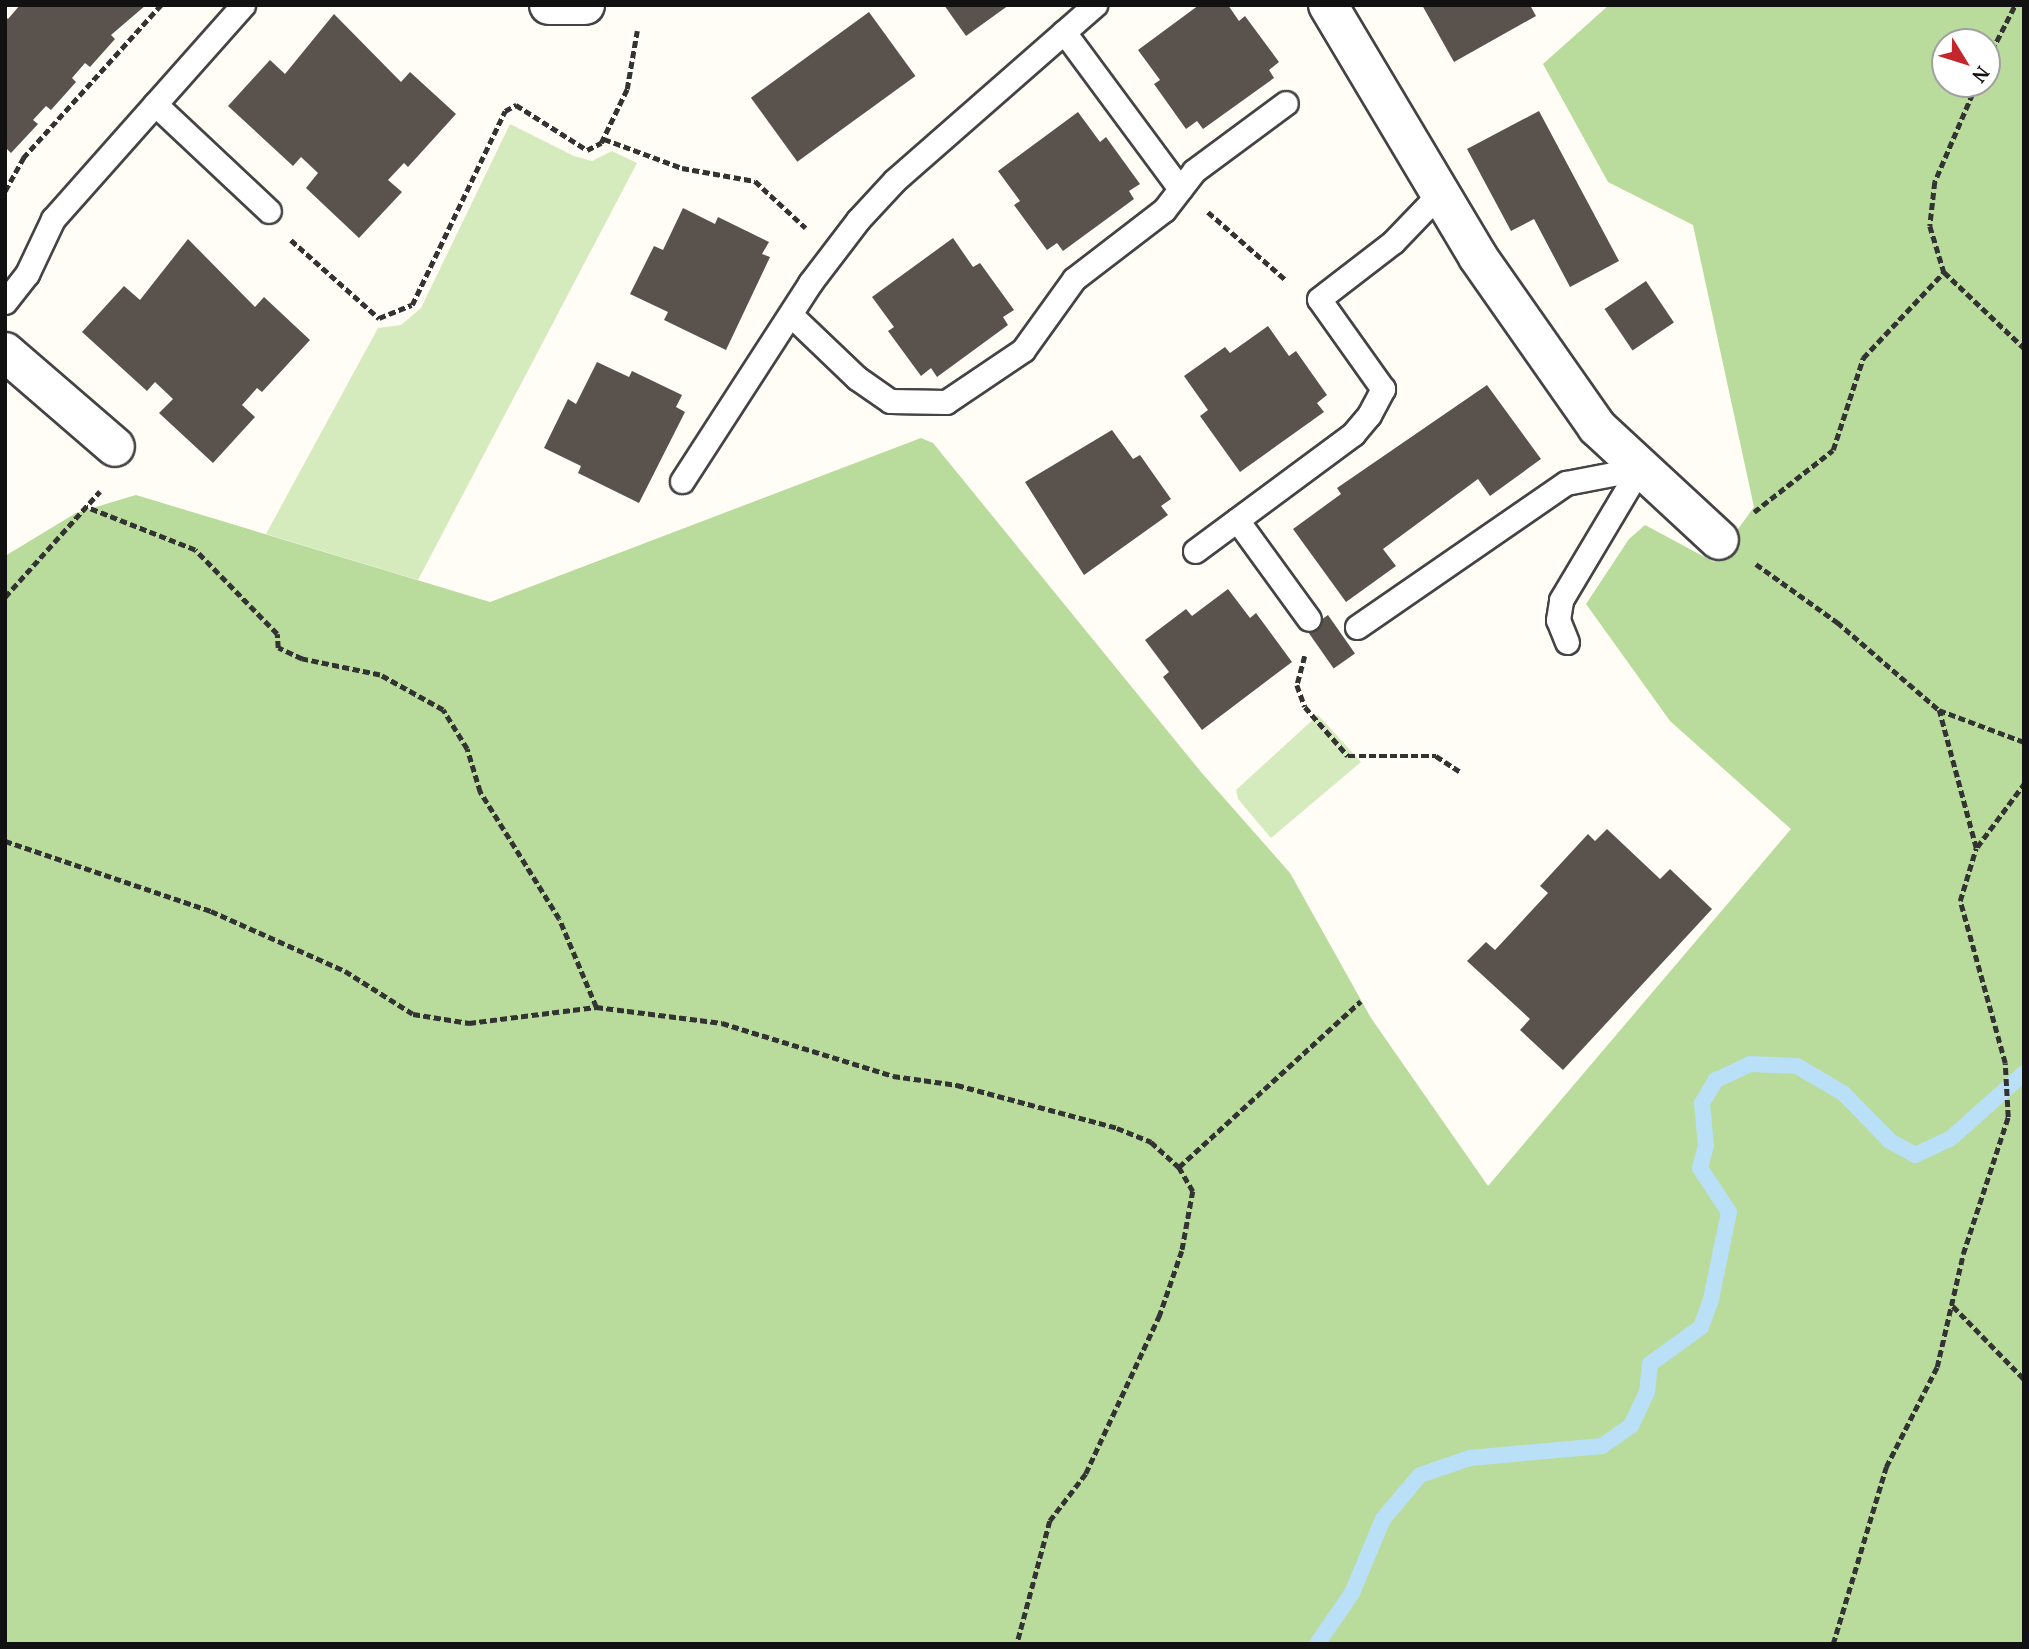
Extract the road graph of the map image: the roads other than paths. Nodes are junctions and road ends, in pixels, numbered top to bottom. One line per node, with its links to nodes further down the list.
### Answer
1 (243, 5): 8 (lane)
2 (549, 5): 3 (street)
3 (585, 5)
4 (1095, 5): 6 (lane)
5 (1328, 5): 10 (street)
6 (1064, 32): 9 (lane); 13 (lane)
7 (1286, 103): 9 (lane)
8 (155, 104): 11 (lane); 12 (lane)
9 (1180, 189): 13 (lane)
10 (1440, 194): 16 (street); 18 (lane)
11 (269, 211)
12 (5, 302)
13 (791, 315): 17 (lane)
14 (5, 352): 15 (street)
15 (115, 447)
16 (1639, 469): 19 (street); 22 (lane); 23 (lane)
17 (682, 481)
18 (1237, 520): 20 (lane); 21 (lane)
19 (1719, 540)
20 (1195, 551)
21 (1309, 619)
22 (1357, 627)
23 (1567, 642)

